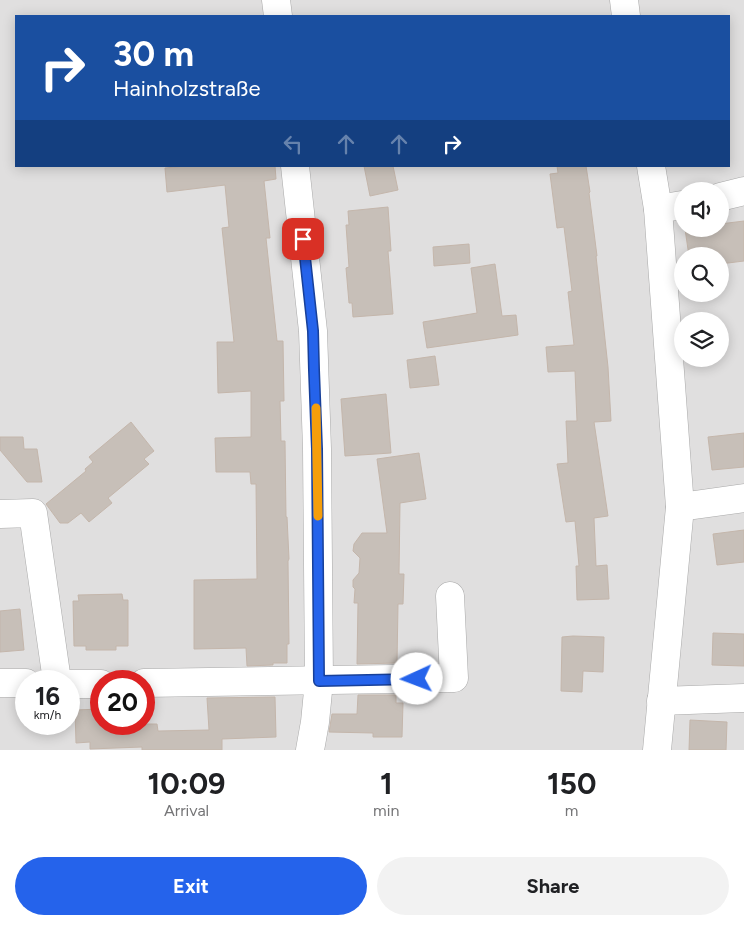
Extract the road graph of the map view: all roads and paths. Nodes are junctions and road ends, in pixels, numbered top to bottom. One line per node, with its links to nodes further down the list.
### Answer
1 (276, 0): 3 (street)
2 (624, 0): 4 (street)
3 (278, 15)
4 (626, 15)
5 (295, 167): 15 (street)
6 (651, 167): 9 (street)
7 (744, 191): 8 (street)
8 (729, 195)
9 (670, 207): 11 (street)
10 (744, 498): 11 (street)
11 (680, 506): 20 (street)
12 (0, 514): 14 (street)
13 (450, 596): 15 (street)
14 (55, 670)
15 (319, 681): 18 (street); 21 (street)
16 (0, 683): 17 (street)
17 (15, 683)
18 (155, 683)
19 (744, 698): 20 (street)
20 (661, 701): 22 (street)
21 (310, 750)
22 (657, 750)

